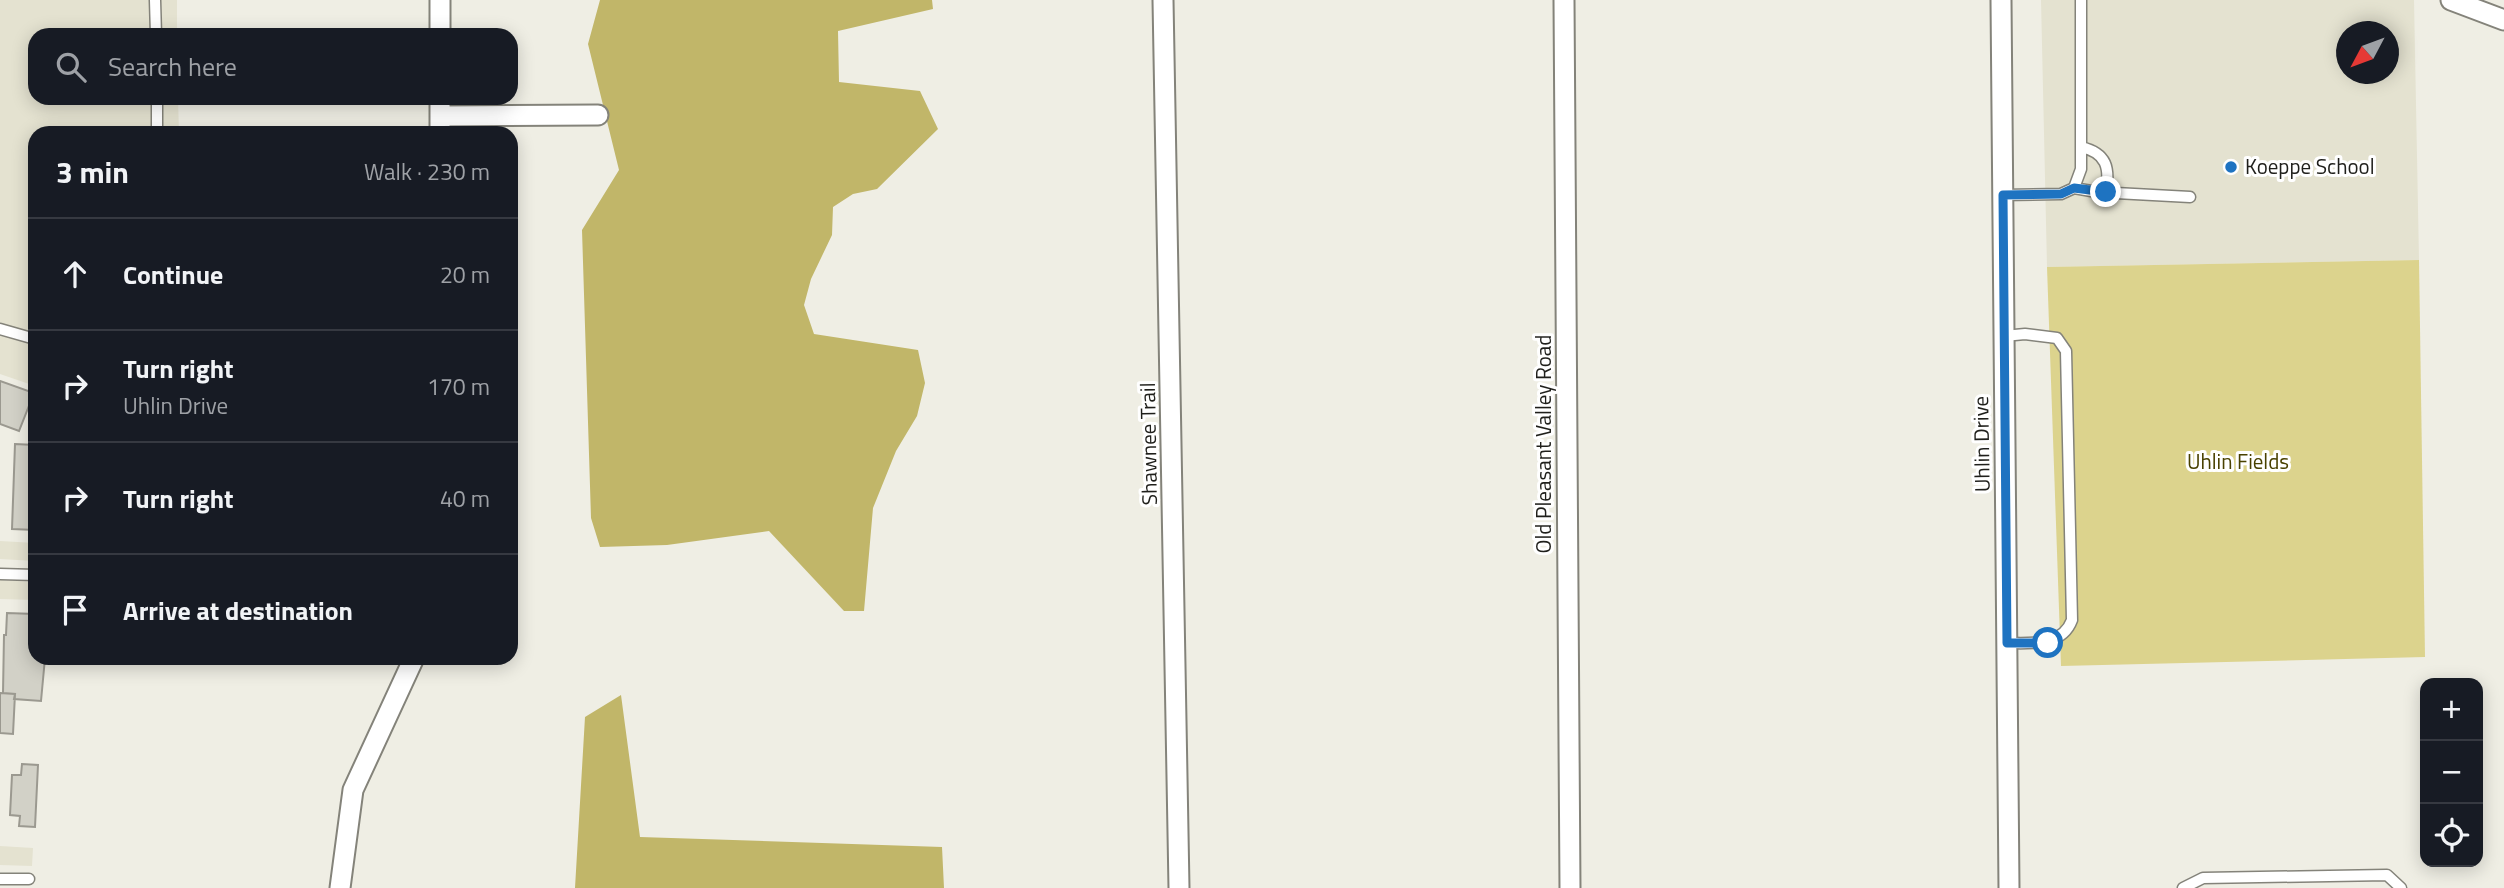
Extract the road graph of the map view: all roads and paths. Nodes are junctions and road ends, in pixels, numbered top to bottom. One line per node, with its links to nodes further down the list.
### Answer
1 (155, 0): 9 (lane)
2 (440, 0): 10 (street)
3 (1164, 0): 30 (street, Shawnee Trail)
4 (1564, 0): 31 (street, Old Pleasant Valley Road)
5 (2001, 0): 18 (street, Uhlin Drive)
6 (2081, 0): 15 (lane)
7 (2451, 0): 8 (street)
8 (2504, 20)
9 (156, 28)
10 (440, 28)
11 (157, 105): 14 (lane)
12 (598, 115): 13 (street)
13 (440, 116)
14 (157, 126)
15 (2081, 147): 16 (lane); 17 (lane)
16 (2074, 188): 17 (lane); 18 (lane)
17 (2106, 192): 19 (lane)
18 (2003, 195): 21 (street, Uhlin Drive)
19 (2190, 197)
20 (0, 329): 22 (lane)
21 (2004, 336): 25 (street, Uhlin Drive); 25 (lane)
22 (28, 337)
23 (0, 574): 24 (lane)
24 (28, 575)
25 (2007, 643): 32 (street, Uhlin Drive)
26 (411, 665): 29 (street)
27 (0, 878): 28 (lane)
28 (29, 879)
29 (340, 888)
30 (1180, 888)
31 (1570, 888)
32 (2009, 888)
33 (2183, 888): 34 (lane)
34 (2401, 888)

